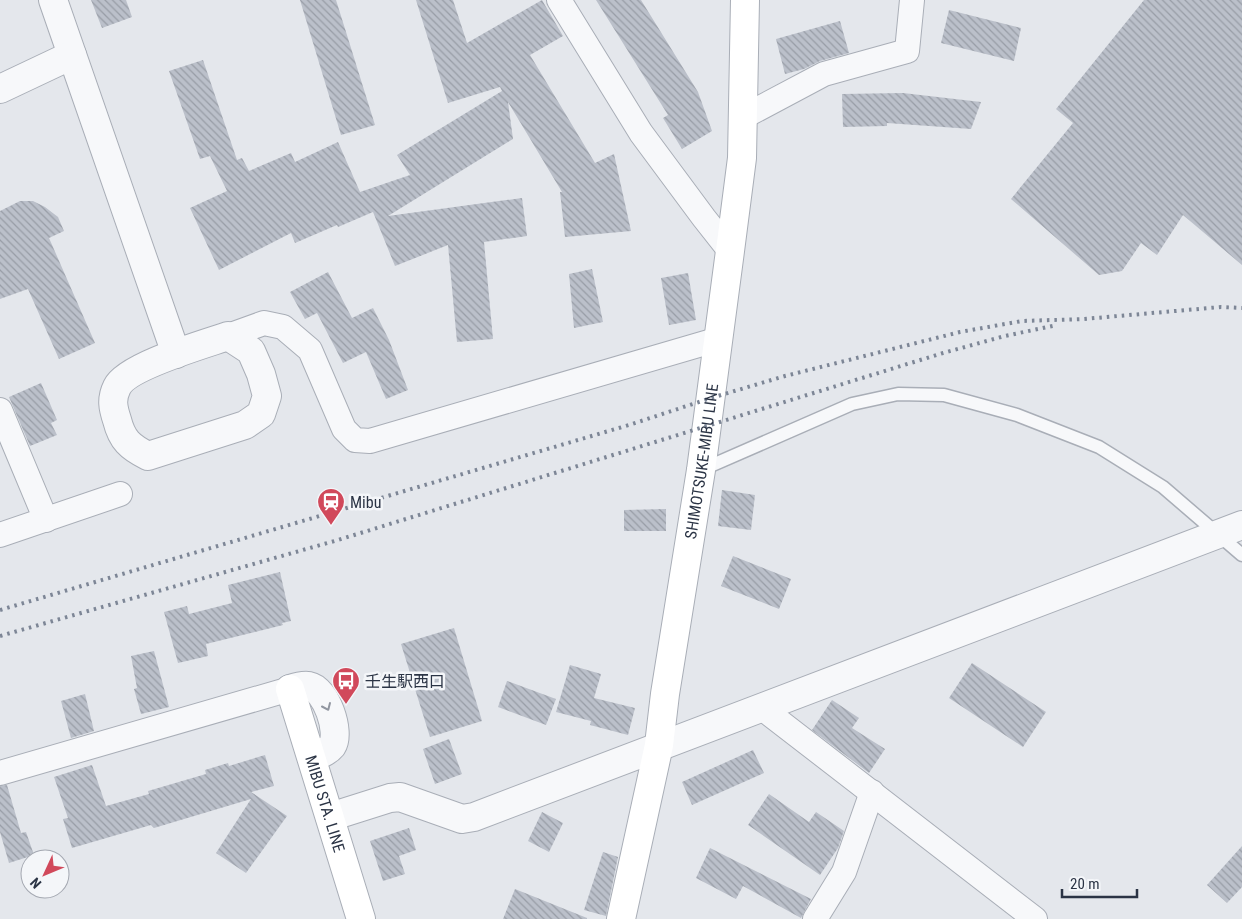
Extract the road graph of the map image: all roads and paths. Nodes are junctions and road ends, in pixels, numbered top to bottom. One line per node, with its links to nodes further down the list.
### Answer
1 (53, 0): 5 (street)
2 (559, 0): 8 (street)
3 (745, 0): 7 (main road, SHIMOTSUKE-MIBU LINE)
4 (912, 0): 7 (street)
5 (72, 55): 6 (street); 11 (street)
6 (0, 89)
7 (743, 117): 8 (main road, SHIMOTSUKE-MIBU LINE)
8 (730, 252): 10 (main road, SHIMOTSUKE-MIBU LINE)
9 (228, 336): 10 (street); 11 (street); 11 (street)
10 (719, 339): 13 (main road, SHIMOTSUKE-MIBU LINE)
11 (176, 354)
12 (0, 410): 15 (street)
13 (701, 470): 16 (lane); 21 (main road, SHIMOTSUKE-MIBU LINE)
14 (120, 494): 15 (street)
15 (46, 520): 17 (street)
16 (1230, 530): 18 (lane); 20 (street)
17 (0, 535)
18 (1242, 555)
19 (290, 689): 22 (street); 24 (main road, MIBU STA. LINE)
20 (762, 708): 21 (street); 23 (street)
21 (659, 745): 24 (street); 25 (main road, SHIMOTSUKE-MIBU LINE)
22 (0, 773)
23 (872, 792): 27 (street); 28 (street)
24 (330, 817): 26 (main road, MIBU STA. LINE)
25 (621, 917)
26 (361, 919)
27 (815, 919)
28 (1035, 919)

